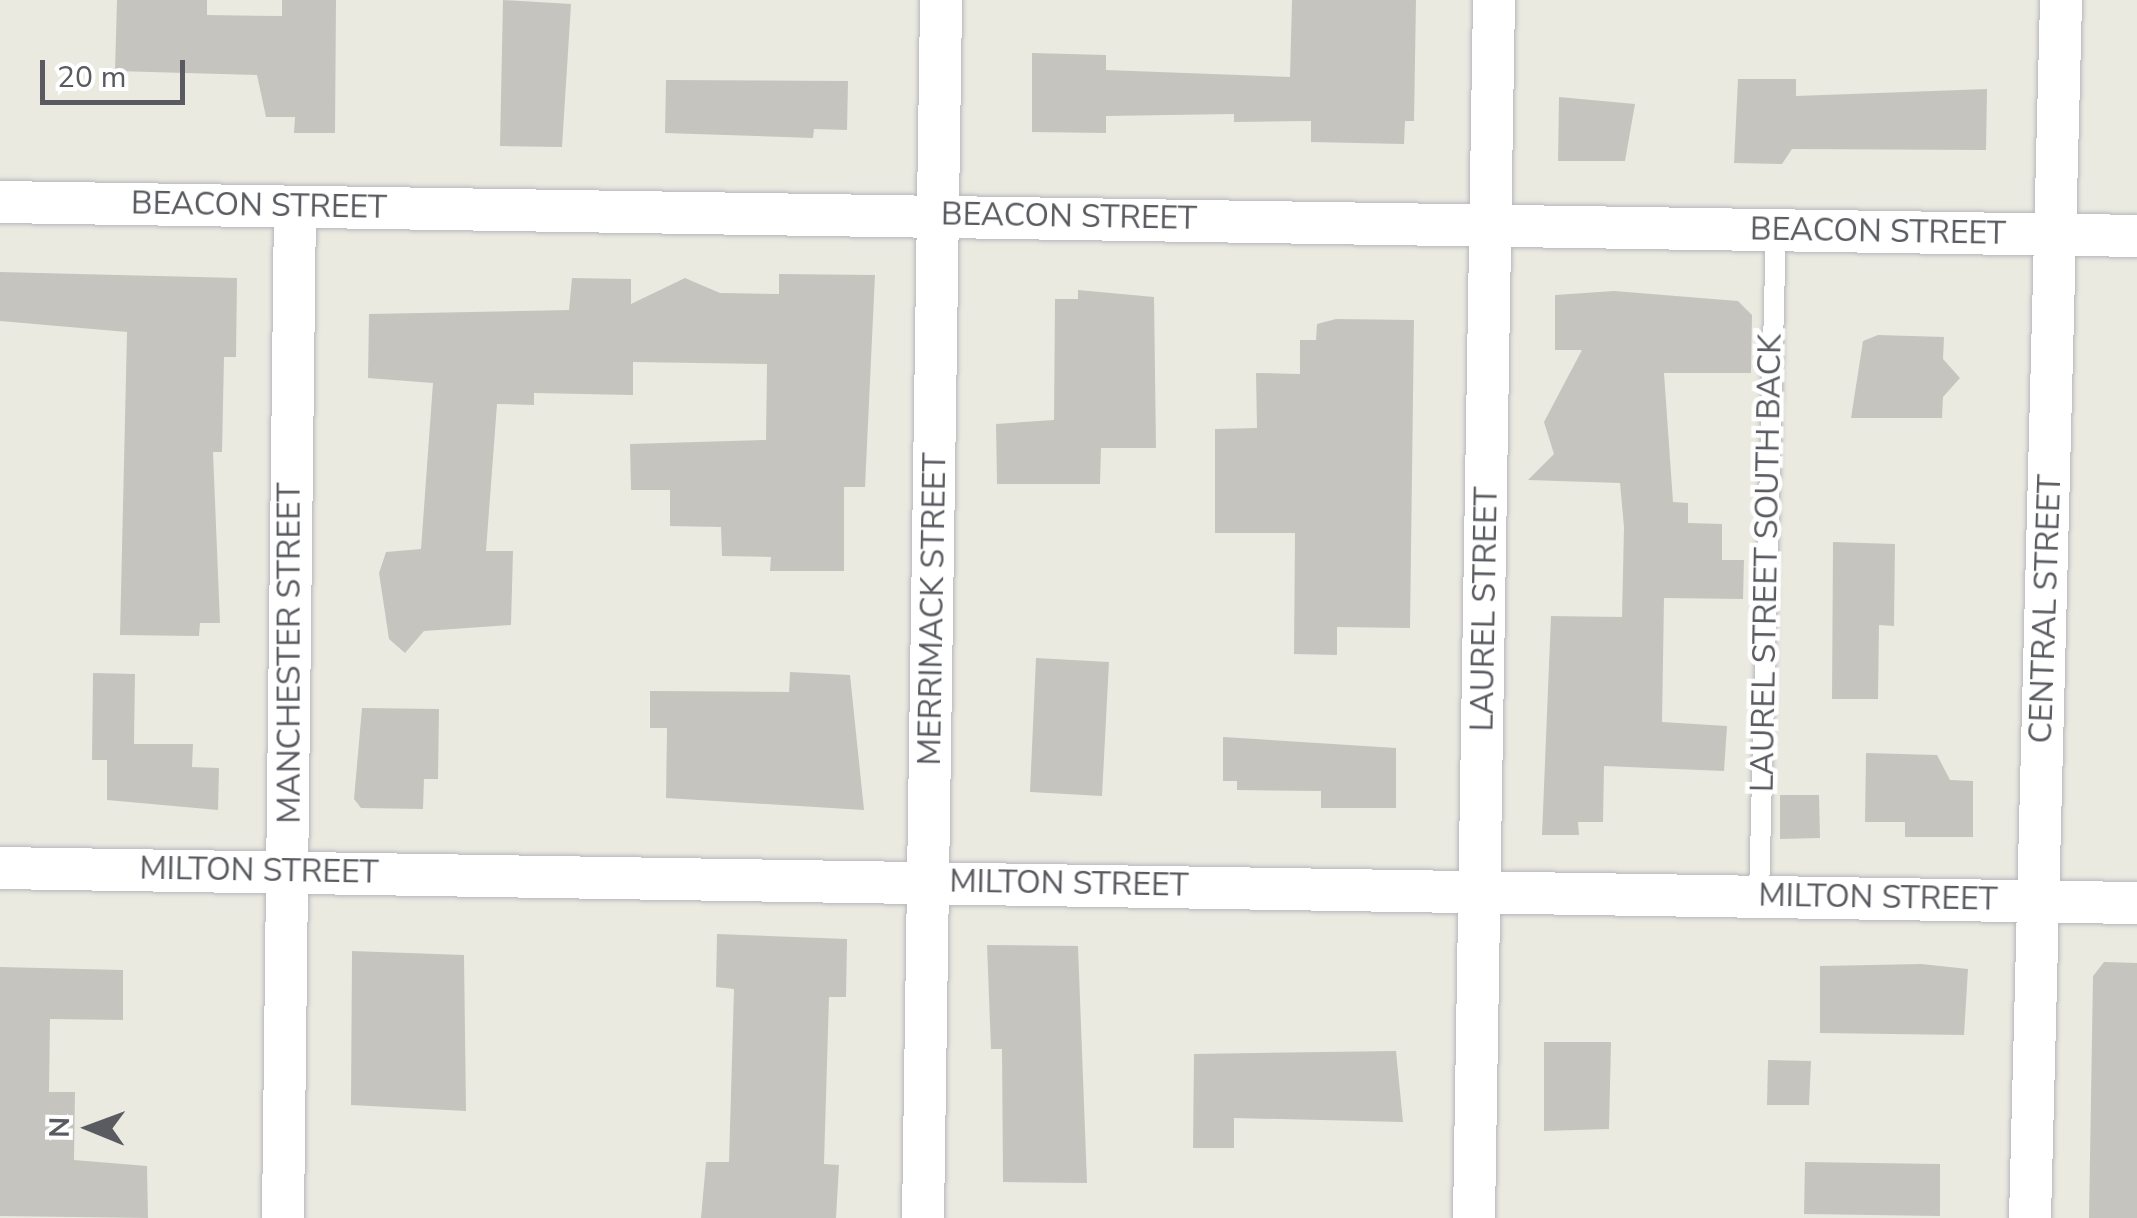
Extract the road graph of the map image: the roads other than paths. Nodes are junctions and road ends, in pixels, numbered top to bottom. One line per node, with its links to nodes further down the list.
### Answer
1 (941, 0): 6 (street, MERRIMACK STREET)
2 (1494, 0): 7 (street, LAUREL STREET)
3 (2061, 0): 9 (street, CENTRAL STREET)
4 (0, 202): 5 (street, BEACON STREET)
5 (295, 207): 6 (street, BEACON STREET); 12 (street, MANCHESTER STREET)
6 (938, 215): 7 (street, BEACON STREET); 13 (street, MERRIMACK STREET)
7 (1491, 225): 8 (street, BEACON STREET); 14 (street, LAUREL STREET)
8 (1776, 230): 9 (street, BEACON STREET); 15 (lane, LAUREL STREET SOUTH BACK)
9 (2057, 235): 10 (street, BEACON STREET); 16 (street, CENTRAL STREET)
10 (2137, 236)
11 (0, 868): 12 (street, MILTON STREET)
12 (290, 871): 13 (street, MILTON STREET); 18 (street, MANCHESTER STREET)
13 (929, 882): 14 (street, MILTON STREET); 19 (street, MERRIMACK STREET)
14 (1480, 894): 15 (street, MILTON STREET); 20 (street, LAUREL STREET)
15 (1759, 895): 16 (street, MILTON STREET)
16 (2038, 901): 17 (street, MILTON STREET); 21 (street, CENTRAL STREET)
17 (2137, 903)
18 (283, 1218)
19 (923, 1218)
20 (1474, 1218)
21 (2030, 1218)

